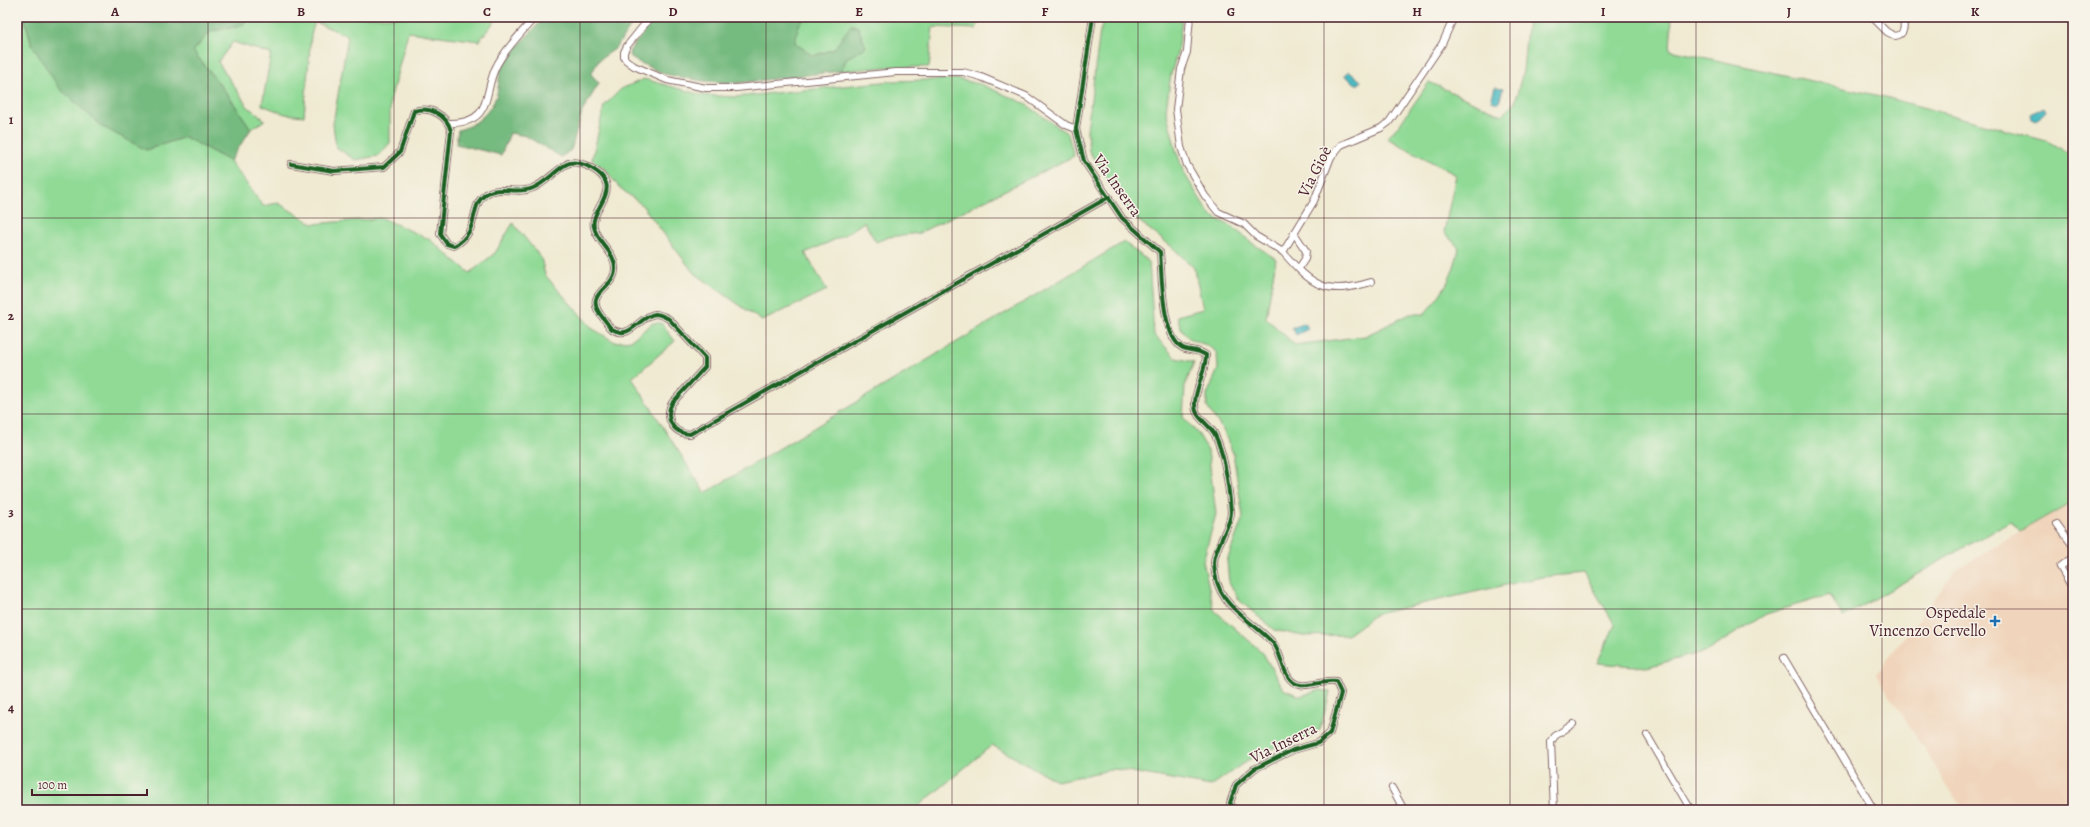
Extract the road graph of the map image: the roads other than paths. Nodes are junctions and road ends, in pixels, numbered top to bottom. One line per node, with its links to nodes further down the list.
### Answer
1 (536, 17): 8 (street)
2 (648, 17): 9 (street)
3 (1093, 17): 9 (street, Via Inserra)
4 (1190, 17): 13 (street)
5 (1454, 17): 12 (street, Via Gioè)
6 (1872, 17): 7 (street)
7 (1903, 17)
8 (449, 123): 10 (street); 11 (street)
9 (1076, 129): 11 (street, Via Inserra)
10 (291, 164)
11 (1109, 197): 24 (street, Via Inserra)
12 (1294, 233): 13 (street, Via Gioè); 14 (street)
13 (1283, 252): 14 (street)
14 (1299, 268): 15 (street)
15 (1371, 282)
16 (2057, 524): 17 (street)
17 (2073, 546)
18 (2073, 557): 19 (street)
19 (2073, 590)
20 (1784, 658): 28 (street)
21 (1573, 724): 26 (street)
22 (1646, 735): 27 (street)
23 (1392, 788): 25 (street)
24 (1235, 810)
25 (1404, 810)
26 (1554, 810)
27 (1691, 810)
28 (1874, 810)

